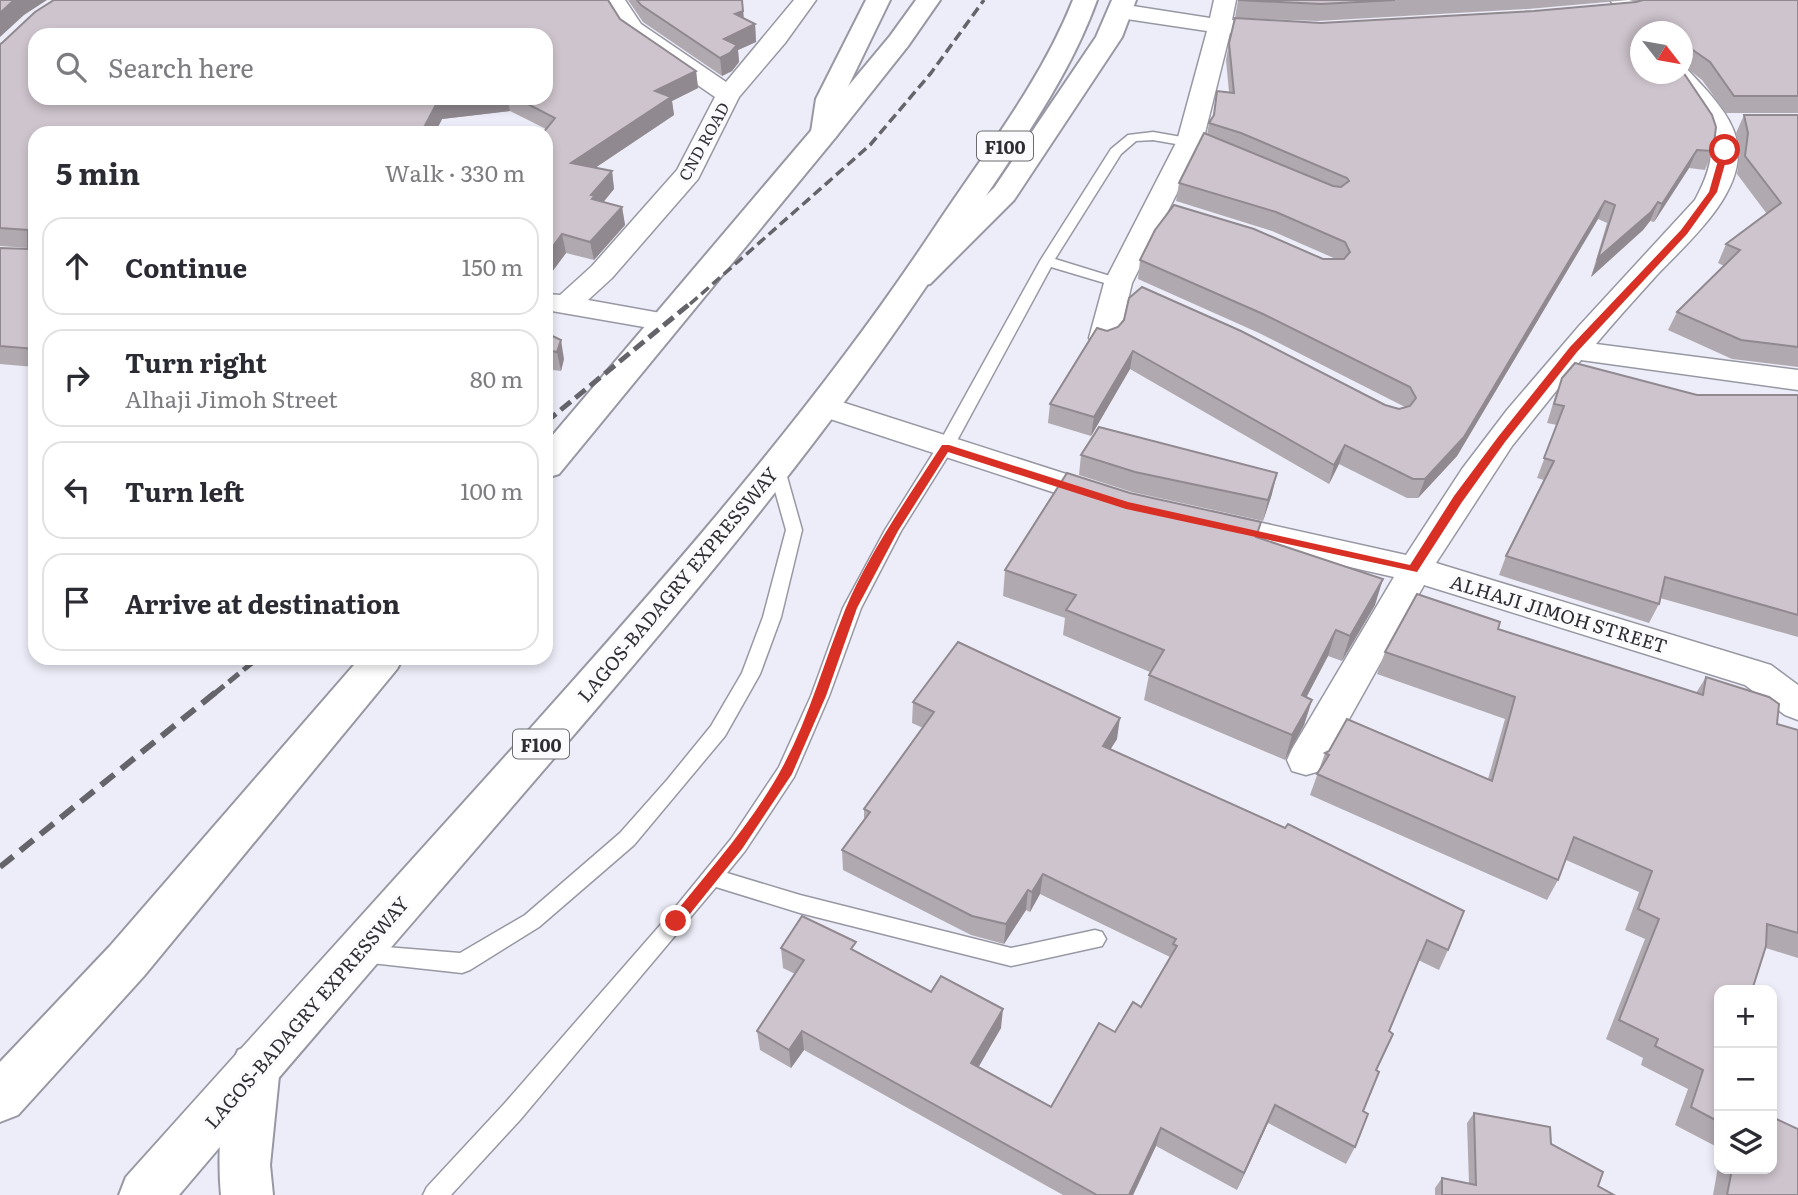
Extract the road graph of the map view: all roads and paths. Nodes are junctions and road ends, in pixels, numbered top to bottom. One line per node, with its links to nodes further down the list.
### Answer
1 (614, 0): 13 (street)
2 (805, 0): 13 (street, CND ROAD)
3 (878, 0): 14 (main road)
4 (928, 0): 14 (main road)
5 (1085, 0): 19 (main road, LAGOS-BADAGRY EXPRESSWAY / F100)
6 (1225, 0): 10 (street)
7 (1122, 5): 10 (street); 19 (main road, LAGOS-BADAGRY EXPRESSWAY)
8 (1618, 7): 9 (street)
9 (1633, 21)
10 (1219, 26): 11 (street); 15 (street)
11 (1305, 30)
12 (1689, 84): 24 (street)
13 (728, 95): 21 (street, CND ROAD)
14 (825, 132): 22 (main road)
15 (1199, 144): 16 (street); 18 (lane)
16 (1155, 207): 17 (street); 20 (street)
17 (1182, 215)
18 (1046, 261): 20 (lane); 27 (lane)
19 (919, 278): 26 (main road, LAGOS-BADAGRY EXPRESSWAY / F100)
20 (1130, 288): 23 (street)
21 (556, 304): 22 (street)
22 (667, 322): 28 (main road)
23 (1104, 338)
24 (1574, 349): 25 (street); 32 (street)
25 (1798, 380)
26 (826, 407): 27 (street); 29 (main road, LAGOS-BADAGRY EXPRESSWAY / F100)
27 (945, 447): 30 (street); 38 (lane)
28 (553, 458)
29 (776, 466): 40 (main road, LAGOS-BADAGRY EXPRESSWAY / F100); 40 (lane)
30 (1139, 508)
31 (1178, 516): 32 (street, ALHAJI JIMOH STREET)
32 (1413, 569): 34 (street, ALHAJI JIMOH STREET); 37 (street)
33 (377, 665): 42 (main road)
34 (1758, 675): 35 (street); 36 (street, ALHAJI JIMOH STREET)
35 (1798, 682)
36 (1798, 705)
37 (1306, 760)
38 (712, 877): 39 (lane); 45 (lane)
39 (1095, 939)
40 (358, 954): 41 (main road, LAGOS-BADAGRY EXPRESSWAY / F100)
41 (255, 1066): 43 (main road, LAGOS-BADAGRY EXPRESSWAY / F100); 44 (main road)
42 (0, 1098)
43 (145, 1195)
44 (247, 1195)
45 (435, 1195)

